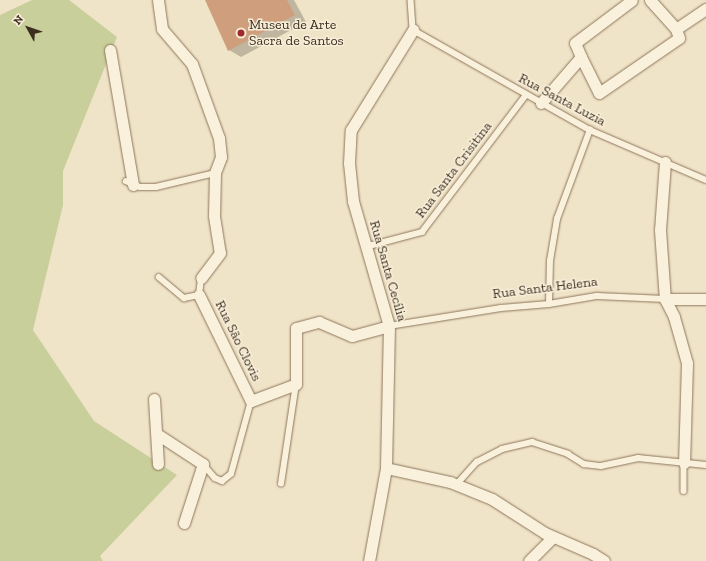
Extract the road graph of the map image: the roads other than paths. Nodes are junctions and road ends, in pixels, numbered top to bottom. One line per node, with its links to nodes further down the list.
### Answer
1 (158, 0): 14 (street)
2 (411, 0): 7 (lane)
3 (632, 0): 9 (street)
4 (650, 0): 6 (street)
5 (706, 9): 6 (street)
6 (676, 29): 9 (street)
7 (412, 30): 10 (lane, Rua Santa Luzia); 17 (street, Rua Santa Cecília)
8 (110, 50): 16 (street)
9 (581, 57): 11 (street)
10 (526, 95): 11 (lane, Rua Santa Luzia); 17 (lane, Rua Santa Crisitina)
11 (541, 103): 12 (lane, Rua Santa Luzia)
12 (590, 130): 13 (lane, Rua Santa Luzia); 23 (lane)
13 (665, 162): 15 (lane, Rua Santa Luzia); 21 (street)
14 (215, 173): 16 (lane); 19 (street)
15 (706, 180)
16 (129, 183)
17 (365, 247): 24 (street, Rua Santa Cecília)
18 (159, 277): 20 (lane)
19 (201, 278): 20 (lane)
20 (199, 295): 27 (street, Rua São Clovis)
21 (665, 299): 22 (street, Rua Santa Helena); 23 (lane, Rua Santa Helena); 29 (street)
22 (706, 300)
23 (549, 304): 24 (lane, Rua Santa Helena)
24 (389, 326): 25 (street); 33 (street, Rua Santa Cecília)
25 (296, 384): 27 (street, Rua São Clovis); 34 (lane)
26 (154, 399): 28 (street)
27 (251, 401): 31 (lane)
28 (157, 434): 30 (street); 31 (street)
29 (684, 463): 32 (lane); 35 (lane); 36 (lane)
30 (158, 464)
31 (203, 464): 37 (street)
32 (706, 464)
33 (386, 468): 35 (street); 39 (street, Rua Santa Cecília)
34 (281, 484)
35 (456, 485): 38 (street)
36 (684, 491)
37 (184, 523)
38 (553, 537): 40 (street); 41 (street)
39 (368, 561)
40 (529, 561)
41 (604, 561)

